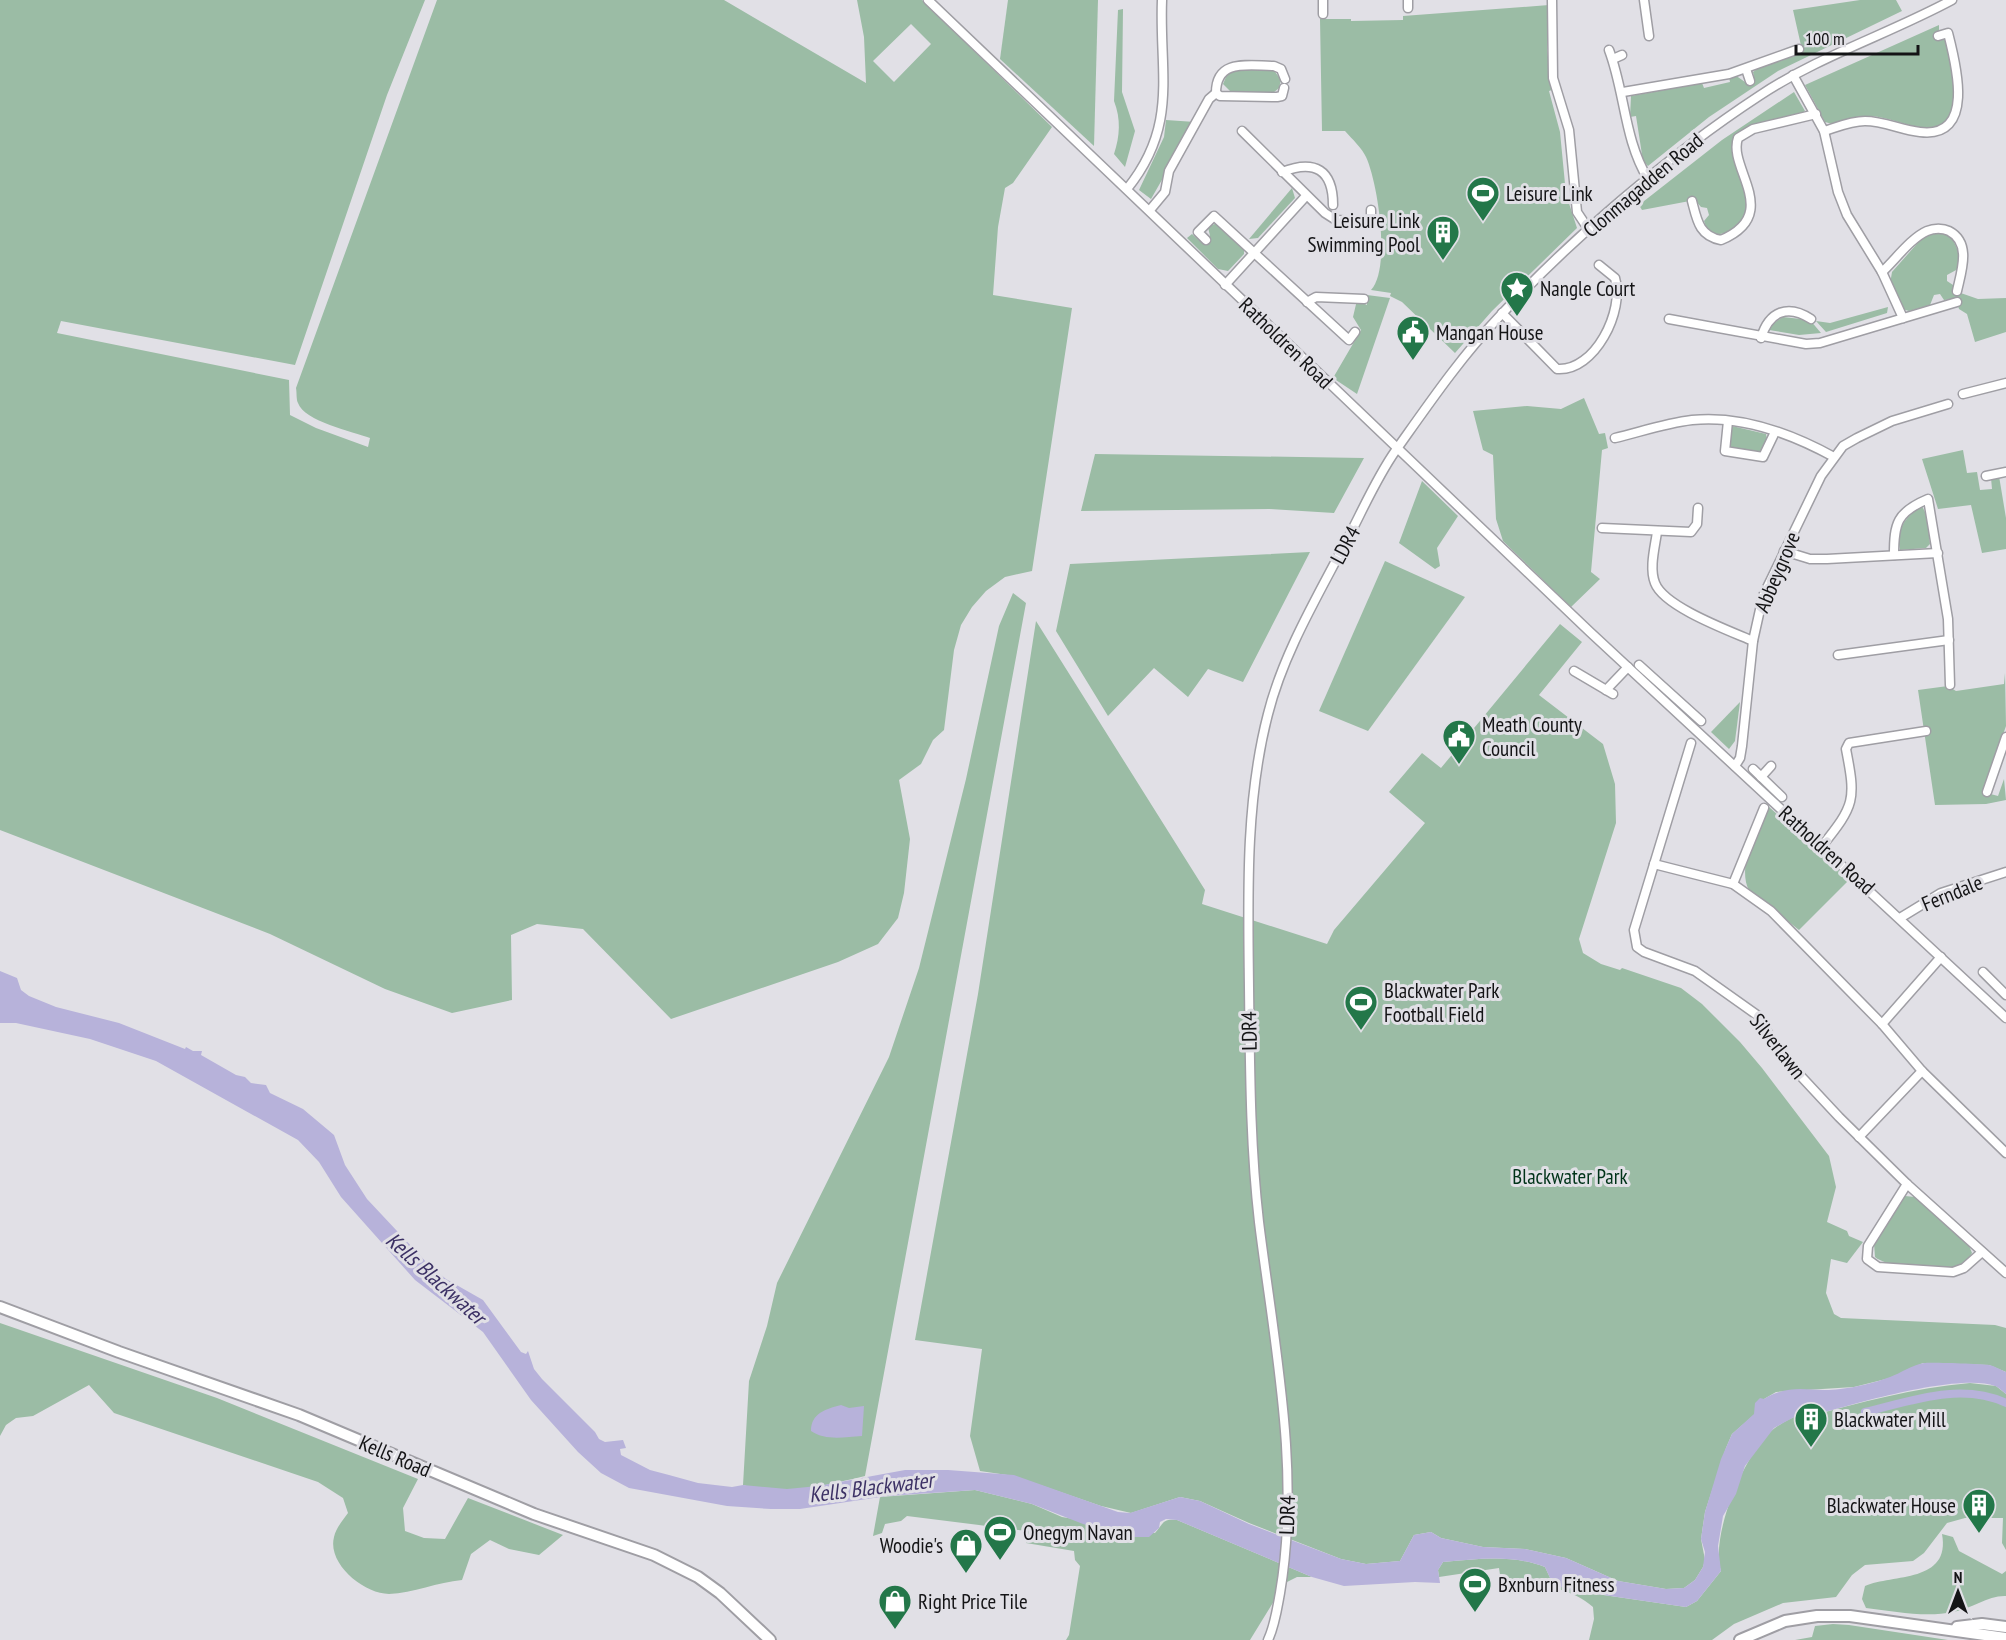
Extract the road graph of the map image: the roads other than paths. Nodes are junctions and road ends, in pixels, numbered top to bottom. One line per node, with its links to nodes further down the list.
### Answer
1 (928, 0): 24 (street, Ratholdren Road)
2 (1162, 0): 24 (street)
3 (1323, 0): 7 (street)
4 (1552, 0): 30 (street)
5 (1644, 0): 8 (street)
6 (1952, 0): 15 (street, Clonmagadden Road)
7 (1323, 14)
8 (1649, 36)
9 (1938, 36): 21 (street)
10 (1799, 49): 14 (street)
11 (1609, 50): 13 (street)
12 (1622, 55): 13 (street)
13 (1613, 59): 17 (street)
14 (1746, 69): 16 (street); 17 (street)
15 (1793, 75): 19 (street); 23 (street, Clonmagadden Road)
16 (1750, 81)
17 (1623, 92): 23 (street)
18 (1216, 93): 18 (street); 28 (street)
19 (1816, 114): 21 (street); 26 (street)
20 (1242, 131): 22 (street)
21 (1824, 131): 34 (street)
22 (1282, 172): 25 (street); 27 (street)
23 (1648, 179): 30 (street, Clonmagadden Road)
24 (1127, 189): 28 (street, Ratholdren Road)
25 (1306, 196): 29 (street); 32 (street)
26 (1692, 201)
27 (1333, 205)
28 (1150, 210): 35 (street, Ratholdren Road)
29 (1371, 210)
30 (1589, 230): 40 (street, Clonmagadden Road)
31 (1206, 240): 32 (street)
32 (1255, 253): 35 (street); 38 (street)
33 (1599, 265): 40 (street)
34 (1882, 272): 36 (street); 42 (street)
35 (1225, 285): 52 (street, Ratholdren Road)
36 (1957, 291)
37 (1364, 298): 38 (street)
38 (1307, 302): 44 (street)
39 (1957, 302): 42 (street)
40 (1502, 313): 52 (street, Clonmagadden Road)
41 (1811, 318): 45 (street)
42 (1902, 318): 45 (street)
43 (1669, 319): 45 (street)
44 (1355, 332)
45 (1761, 338)
46 (2006, 382): 47 (street)
47 (1963, 394)
48 (1948, 404): 53 (street, Abbeygrove)
49 (1728, 421): 50 (street); 50 (street); 51 (street)
50 (1775, 432): 53 (street)
51 (1615, 438)
52 (1397, 449): 66 (street, Ratholdren Road); 103 (street, LDR4)
53 (1834, 457): 59 (street, Abbeygrove)
54 (2006, 472): 55 (street)
55 (1986, 476)
56 (1698, 508): 58 (street)
57 (1602, 528): 58 (street)
58 (1657, 532): 63 (street)
59 (1784, 551): 61 (street); 63 (street, Abbeygrove)
60 (1938, 553): 61 (street); 61 (street); 62 (street)
61 (1894, 555)
62 (1949, 640): 64 (street); 69 (street)
63 (1753, 641): 74 (street, Abbeygrove)
64 (1838, 654)
65 (1639, 665): 68 (street, Ratholdren Road)
66 (1628, 667): 67 (street); 68 (street, Ratholdren Road)
67 (1574, 671)
68 (1649, 681): 70 (street, Ratholdren Road); 74 (street, Ratholdren Road)
69 (1950, 685)
70 (1701, 721)
71 (1926, 731): 82 (street)
72 (2006, 737): 79 (street)
73 (1691, 743): 83 (street, Silverlawn)
74 (1735, 766): 78 (street, Ratholdren Road)
75 (1771, 766): 77 (street)
76 (1753, 769): 77 (street)
77 (1761, 777): 78 (street)
78 (1769, 790): 80 (street); 82 (street, Ratholdren Road)
79 (1987, 792)
80 (1782, 797)
81 (1764, 808): 85 (street)
82 (1822, 846): 86 (street, Ratholdren Road)
83 (1654, 864): 85 (street); 93 (street, Silverlawn)
84 (2006, 872): 86 (street, Ferndale)
85 (1733, 884): 91 (street)
86 (1900, 918): 87 (street, Ratholdren Road)
87 (1941, 957): 90 (street, Ratholdren Road); 91 (street)
88 (1983, 972): 89 (street)
89 (2006, 995)
90 (2006, 1018)
91 (1882, 1024): 92 (street)
92 (1922, 1071): 93 (street); 94 (street)
93 (1859, 1137): 95 (street, Silverlawn)
94 (2006, 1153)
95 (1907, 1184): 96 (street, Silverlawn); 96 (street)
96 (1982, 1252): 97 (street, Silverlawn)
97 (2006, 1273)
98 (0, 1307): 102 (main road, Kells Road)
99 (2006, 1628): 100 (main road)
100 (1942, 1629): 101 (main road); 104 (main road)
101 (2006, 1638)
102 (770, 1640)
103 (1268, 1640)
104 (1740, 1640)

